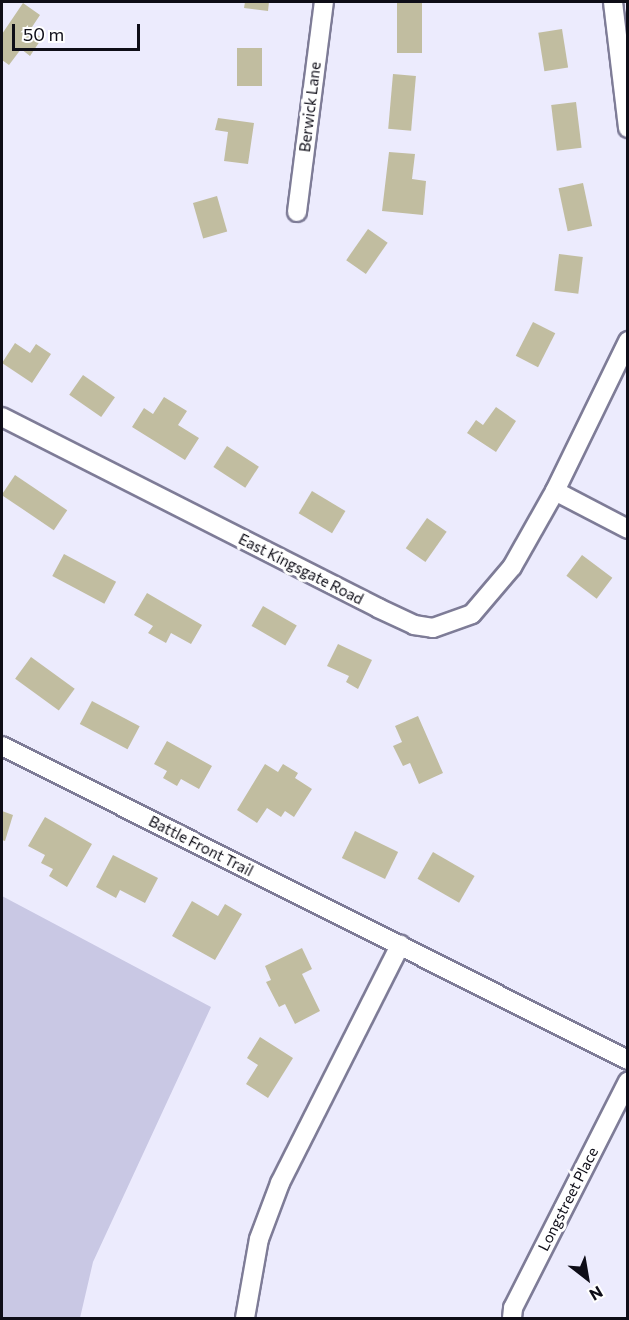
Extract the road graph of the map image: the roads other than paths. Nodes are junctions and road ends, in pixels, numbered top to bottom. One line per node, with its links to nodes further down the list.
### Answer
1 (324, 2): 4 (street, Berwick Lane)
2 (613, 2): 3 (street)
3 (627, 128)
4 (297, 212)
5 (627, 341): 7 (street, East Kingsgate Road)
6 (2, 417): 7 (street, East Kingsgate Road)
7 (555, 491): 8 (street)
8 (627, 529)
9 (2, 746): 10 (street, Battle Front Trail)
10 (400, 945): 11 (street, Battle Front Trail); 13 (street)
11 (627, 1060)
12 (627, 1082): 14 (street, Longstreet Place)
13 (245, 1318)
14 (512, 1318)

